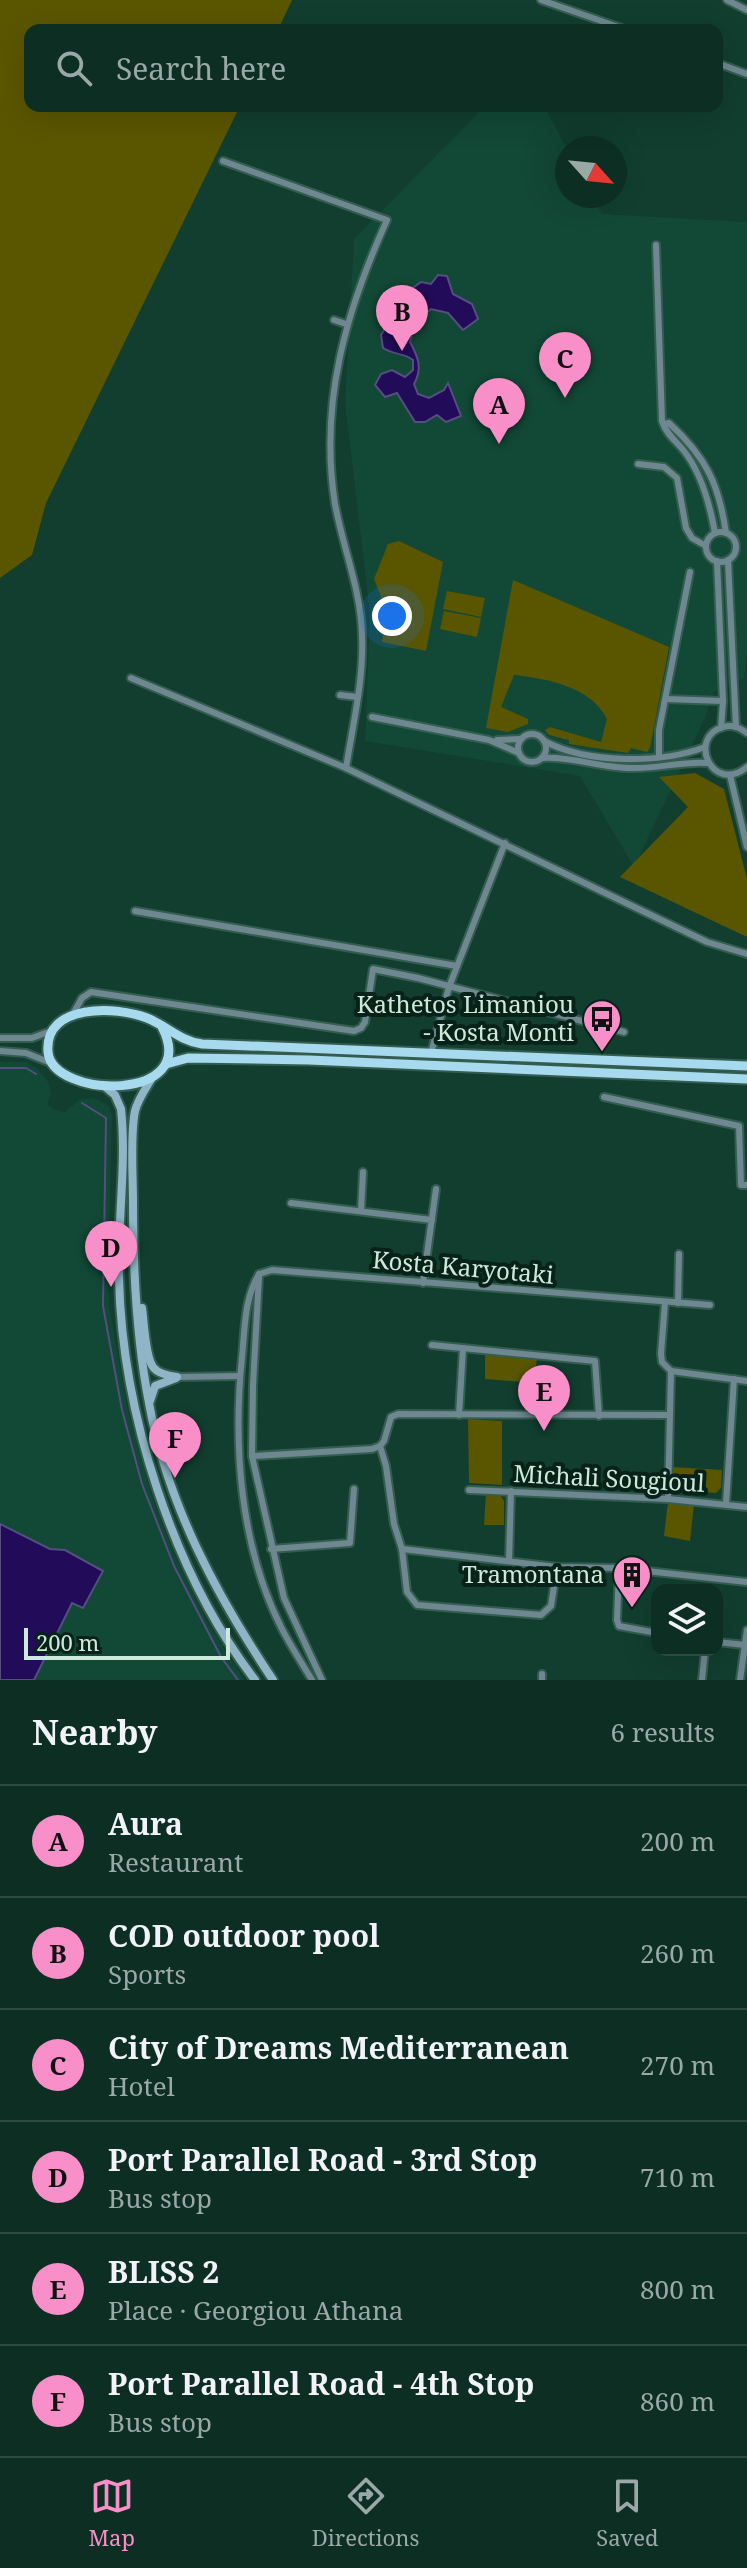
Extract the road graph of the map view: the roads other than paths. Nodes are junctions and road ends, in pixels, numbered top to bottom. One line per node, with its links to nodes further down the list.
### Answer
1 (541, 0): 3 (street)
2 (727, 0): 4 (street)
3 (552, 1): 5 (street)
4 (747, 10)
5 (611, 24)
6 (723, 65): 7 (street)
7 (747, 74)
8 (223, 161): 11 (street)
9 (656, 245): 12 (street)
10 (334, 320): 11 (street)
11 (346, 324): 22 (street)
12 (664, 424): 14 (street); 15 (street)
13 (638, 464): 16 (street)
14 (715, 533): 15 (street); 16 (street)
15 (726, 533): 17 (street)
16 (706, 546): 18 (street)
17 (728, 560): 18 (street); 26 (street)
18 (717, 561): 24 (street)
19 (690, 572): 23 (street)
20 (131, 678): 37 (street)
21 (340, 695): 22 (street)
22 (357, 697): 37 (street)
23 (666, 699): 24 (street); 34 (street)
24 (723, 701): 27 (street)
25 (372, 717): 30 (street)
26 (736, 727): 27 (street); 28 (street)
27 (721, 728): 32 (street)
28 (747, 733)
29 (521, 739): 30 (street); 31 (street); 33 (street)
30 (489, 740): 33 (street)
31 (544, 741): 34 (street); 35 (street)
32 (705, 747): 34 (street); 36 (street)
33 (519, 753): 35 (street)
34 (659, 757)
35 (542, 758): 36 (street)
36 (708, 763): 39 (street)
37 (346, 768): 40 (street)
38 (747, 768): 39 (street)
39 (730, 775): 41 (street)
40 (505, 843): 43 (street); 44 (street)
41 (747, 847)
42 (135, 911): 44 (street)
43 (747, 954)
44 (457, 966): 45 (street)
45 (449, 987): 46 (street); 51 (street); 54 (street)
46 (99, 995): 47 (street); 48 (street)
47 (112, 1012): 48 (main road); 49 (main road)
48 (73, 1014): 50 (main road)
49 (162, 1027): 54 (main road); 56 (main road)
50 (53, 1030): 52 (street); 55 (main road)
51 (624, 1032)
52 (0, 1038)
53 (0, 1051): 55 (street)
54 (431, 1053): 57 (main road)
55 (51, 1063): 60 (main road)
56 (166, 1064): 58 (main road); 59 (main road)
57 (747, 1066)
58 (152, 1078): 60 (main road); 69 (main road)
59 (747, 1079)
60 (103, 1084): 107 (main road)
61 (604, 1097): 63 (street)
62 (363, 1172): 66 (street)
63 (747, 1185)
64 (436, 1189): 67 (street)
65 (291, 1203): 66 (street)
66 (361, 1211): 67 (street)
67 (432, 1220): 71 (street)
68 (679, 1254): 73 (street)
69 (133, 1265): 79 (main road); 82 (main road)
70 (259, 1274): 71 (street, Kosta Karyotaki); 78 (street); 87 (street)
71 (423, 1283): 72 (street, Kosta Karyotaki)
72 (665, 1302): 73 (street, Kosta Karyotaki); 77 (street)
73 (678, 1303): 74 (street, Kosta Karyotaki)
74 (710, 1305)
75 (432, 1345): 76 (street)
76 (463, 1348): 83 (street); 85 (street)
77 (671, 1371): 80 (street); 84 (street)
78 (240, 1376): 79 (street); 101 (street)
79 (177, 1377): 82 (main road)
80 (734, 1379): 81 (street); 92 (street)
81 (747, 1381)
82 (149, 1406): 108 (main road)
83 (459, 1415): 85 (street); 86 (street)
84 (670, 1415): 85 (street); 91 (street)
85 (599, 1416)
86 (380, 1446): 87 (street); 95 (street)
87 (252, 1456): 94 (street)
88 (354, 1489): 94 (street)
89 (469, 1490): 90 (street, Michali Sougioul)
90 (511, 1491): 91 (street, Michali Sougioul); 96 (street)
91 (668, 1499): 92 (street, Michali Sougioul)
92 (726, 1504): 93 (street, Michali Sougioul)
93 (747, 1507)
94 (271, 1549): 100 (street)
95 (402, 1549): 96 (street); 97 (street)
96 (509, 1561): 97 (street)
97 (557, 1567): 98 (street)
98 (619, 1568): 99 (street); 103 (street)
99 (747, 1582)
100 (284, 1598): 101 (street); 110 (street)
101 (272, 1603): 109 (street)
102 (747, 1630): 105 (street)
103 (651, 1632)
104 (723, 1643): 105 (street)
105 (745, 1645): 112 (street)
106 (704, 1656): 111 (street)
107 (255, 1680)
108 (273, 1680)
109 (312, 1680)
110 (322, 1680)
111 (702, 1680)
112 (740, 1680)

